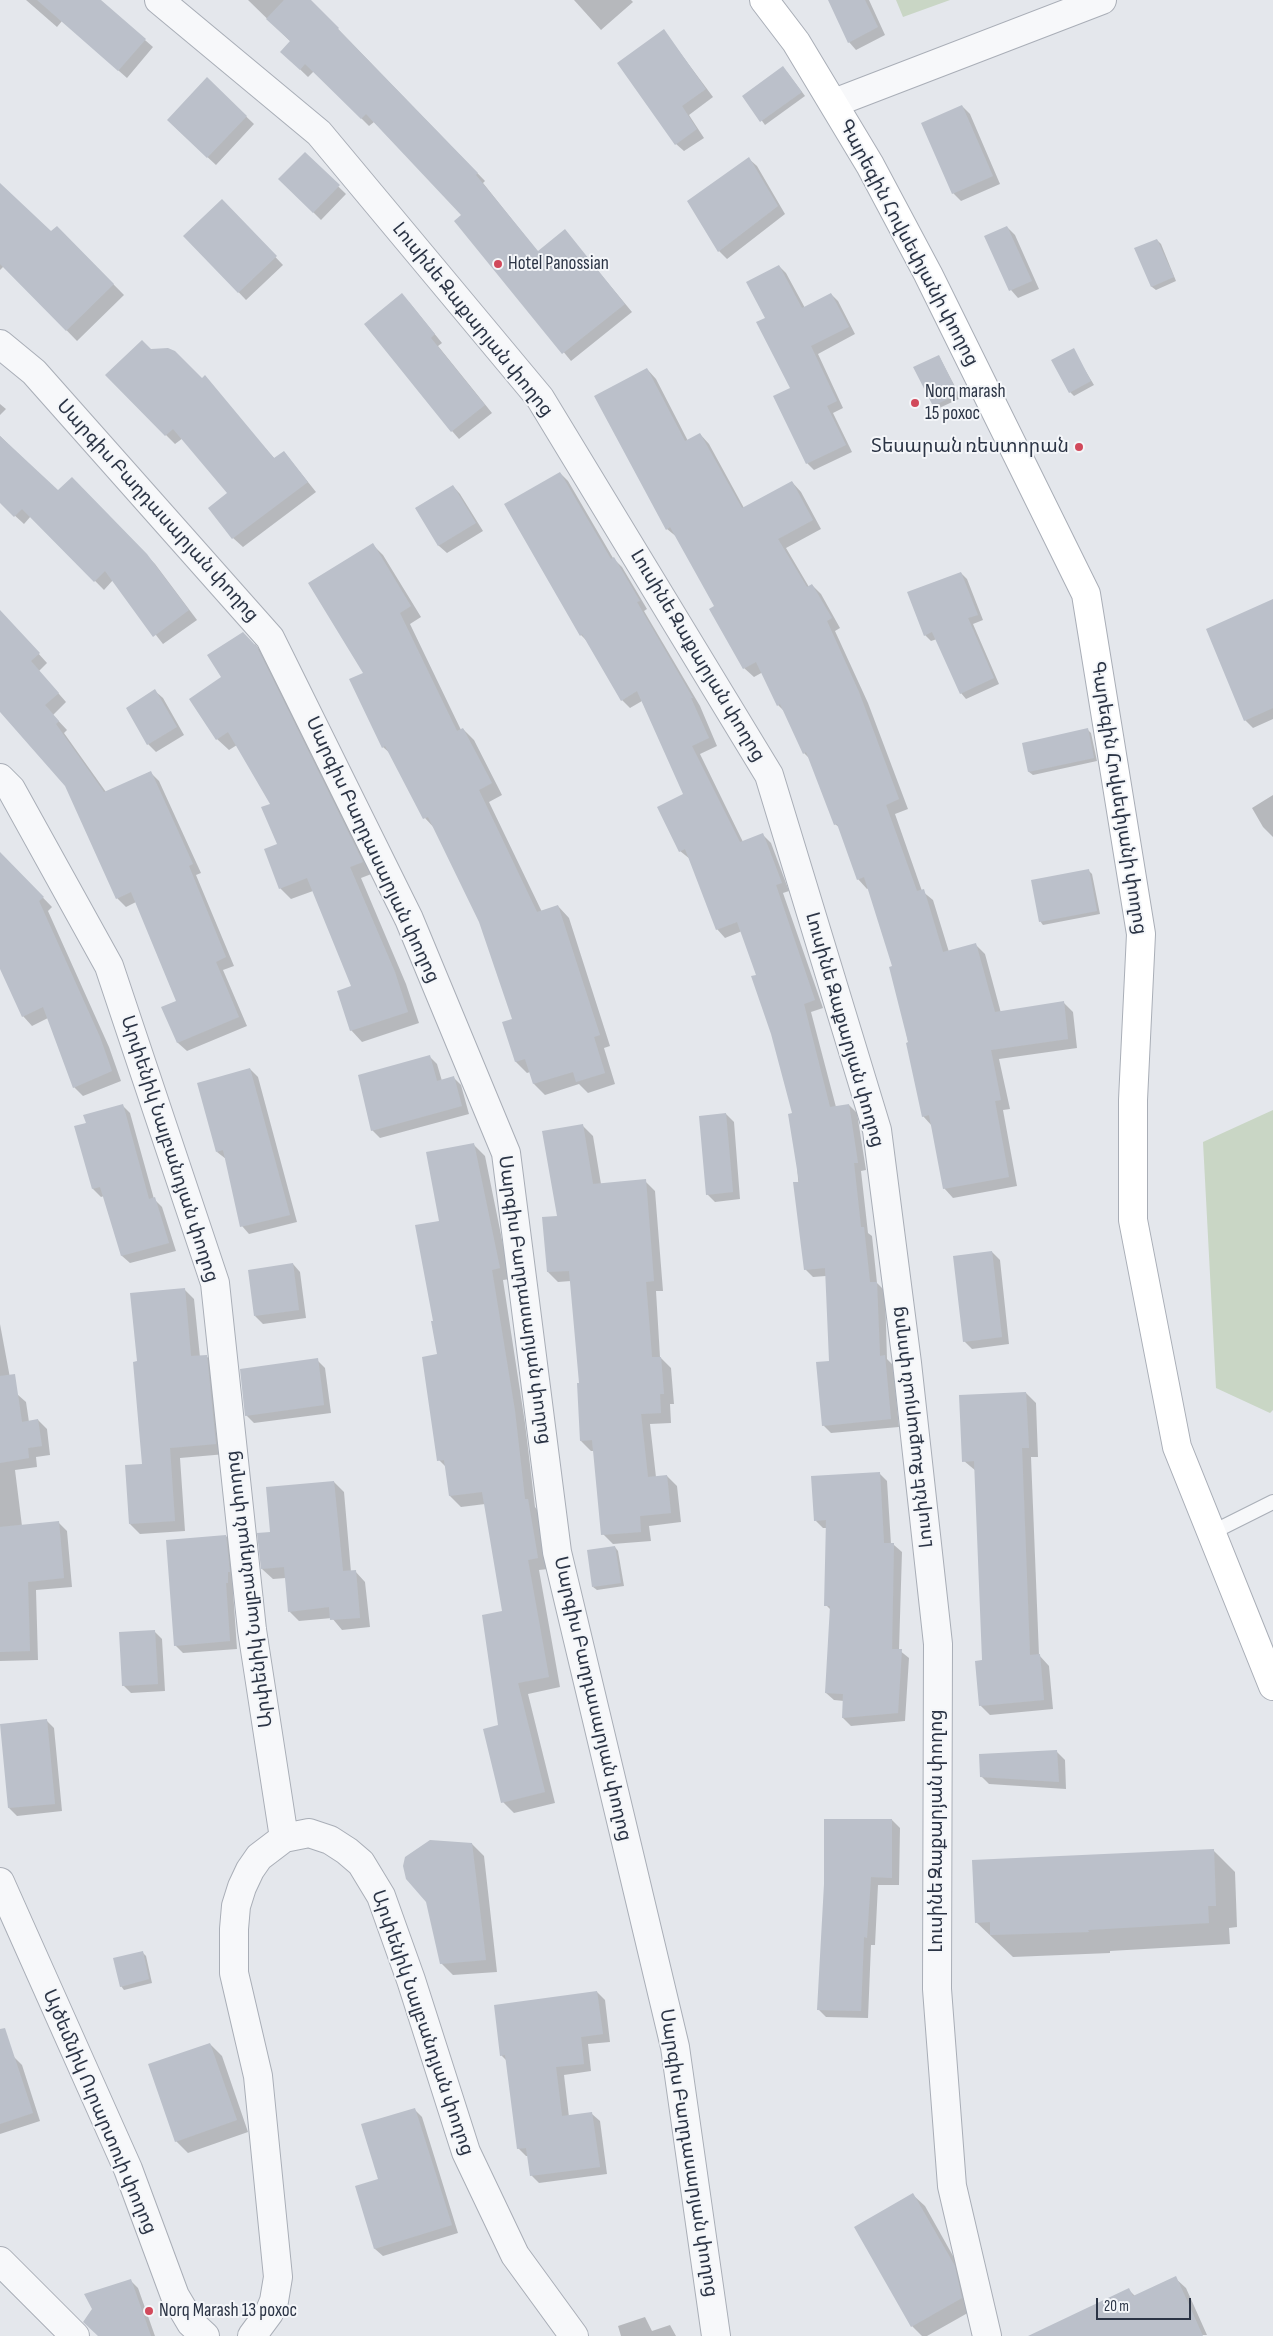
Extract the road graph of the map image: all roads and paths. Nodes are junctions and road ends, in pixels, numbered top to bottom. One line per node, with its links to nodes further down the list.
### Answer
1 (159, 0): 18 (street, Լուսինե Զաքարյան փողոց)
2 (764, 0): 4 (main road, Գարեգին Հովսեփյանի փողոց)
3 (1102, 0): 4 (street)
4 (834, 103): 8 (main road, Գարեգին Հովսեփյանի փողոց)
5 (0, 344): 17 (street, Սարգիս Բաղդասարյան փողոց)
6 (0, 778): 10 (street, Արփենիկ Նալբանդյան փողոց)
7 (1273, 1502): 8 (lane)
8 (1211, 1533): 9 (main road, Գարեգին Հովսեփյանի փողոց)
9 (1273, 1686)
10 (284, 1838): 15 (street); 16 (street, Արփենիկ Նալբանդյան փողոց)
11 (0, 1882): 14 (street, Այծեմնիկ Ուրարտուի փողոց)
12 (0, 2261): 13 (street)
13 (75, 2336)
14 (205, 2336)
15 (252, 2336)
16 (574, 2336)
17 (716, 2336)
18 (987, 2336)

